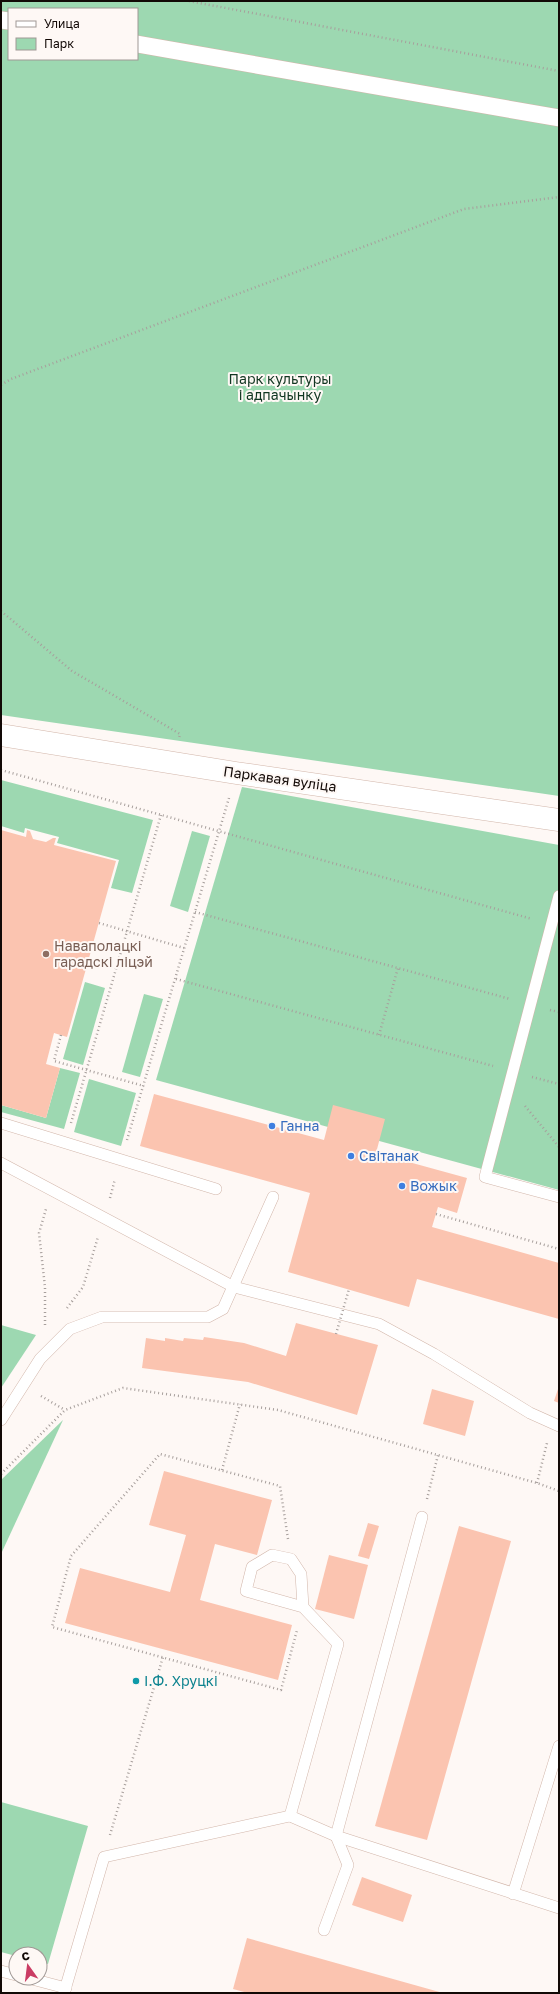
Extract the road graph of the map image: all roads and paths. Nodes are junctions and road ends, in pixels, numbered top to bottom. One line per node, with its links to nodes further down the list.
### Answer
1 (189, 1): 3 (path)
2 (138, 44): 4 (street)
3 (559, 71)
4 (559, 118)
5 (559, 197): 6 (path)
6 (1, 384)
7 (1, 611): 9 (path)
8 (1, 735): 9 (street, Паркавая вуліца)
9 (173, 762): 11 (street, Паркавая вуліца)
10 (1, 770): 12 (path)
11 (236, 772): 13 (street, Паркавая вуліца); 14 (path)
12 (162, 815): 14 (path); 19 (path)
13 (559, 820)
14 (218, 831): 16 (path); 18 (path)
15 (559, 896): 18 (lane)
16 (195, 912): 20 (path); 21 (path)
17 (99, 923): 19 (path)
18 (552, 924): 23 (lane)
19 (127, 932): 20 (path); 27 (path)
20 (184, 948): 22 (path)
21 (398, 968): 23 (path); 26 (path)
22 (176, 979): 26 (path); 30 (path)
23 (531, 1005): 24 (path); 28 (lane)
24 (559, 1012)
25 (61, 1035): 27 (path)
26 (379, 1035): 28 (path)
27 (86, 1070): 30 (path); 34 (path)
28 (513, 1072): 29 (path); 31 (lane)
29 (559, 1084)
30 (144, 1086): 32 (path)
31 (509, 1087): 35 (path); 42 (lane)
32 (138, 1107)
33 (1, 1123): 34 (lane)
34 (65, 1142): 38 (lane)
35 (559, 1147)
36 (1, 1163): 39 (lane)
37 (115, 1180): 40 (path)
38 (216, 1189)
39 (51, 1190): 47 (lane); 49 (path)
40 (110, 1196)
41 (273, 1197): 47 (lane)
42 (559, 1197)
43 (436, 1214): 44 (path)
44 (559, 1249)
45 (92, 1258): 46 (path)
46 (83, 1287)
47 (234, 1287): 51 (lane); 55 (lane)
48 (349, 1288): 50 (path, bridge)
49 (45, 1329)
50 (336, 1334)
51 (23, 1385): 53 (path); 54 (lane)
52 (240, 1404): 53 (path); 57 (path); 58 (path)
53 (65, 1410): 59 (path)
54 (1, 1420)
55 (559, 1426)
56 (547, 1442): 60 (path)
57 (438, 1456): 60 (path); 62 (path)
58 (222, 1470): 63 (path); 65 (path)
59 (1, 1474)
60 (537, 1483): 61 (path)
61 (559, 1491)
62 (422, 1517): 68 (lane)
63 (291, 1559): 64 (lane); 64 (lane)
64 (302, 1607): 65 (path); 67 (lane)
65 (163, 1657): 69 (path)
66 (559, 1746): 70 (lane)
67 (290, 1816): 68 (lane); 69 (lane)
68 (336, 1836): 70 (lane); 72 (lane)
69 (104, 1857): 74 (lane)
70 (514, 1894): 71 (lane)
71 (559, 1908)
72 (324, 1930)
73 (48, 1984): 74 (lane)
74 (65, 1990)

